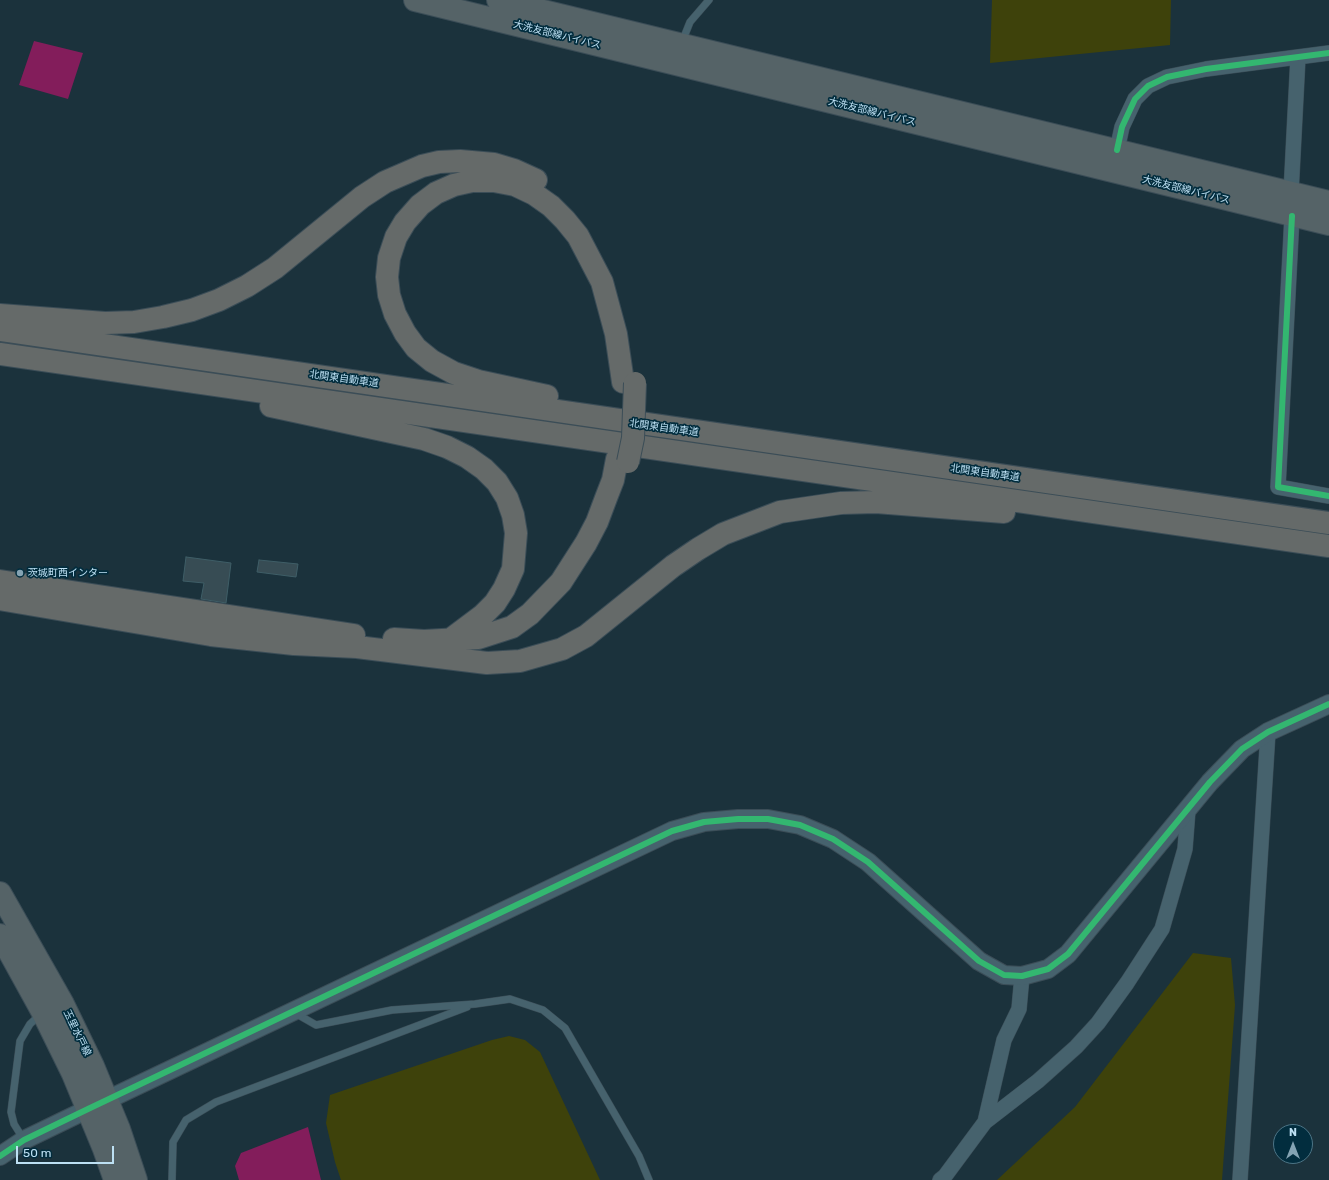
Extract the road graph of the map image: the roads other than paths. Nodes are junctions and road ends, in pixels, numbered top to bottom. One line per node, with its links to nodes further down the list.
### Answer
1 (414, 0): 10 (main road, 大洗友部線バイパス)
2 (498, 0): 4 (main road, 大洗友部線バイパス)
3 (709, 0): 4 (lane)
4 (681, 44): 7 (main road, 大洗友部線バイパス)
5 (1329, 53): 6 (street)
6 (1298, 57): 7 (street); 8 (street)
7 (1117, 150): 8 (main road, 大洗友部線バイパス)
8 (1291, 193): 9 (main road, 大洗友部線バイパス)
9 (1329, 202)
10 (1292, 216): 11 (main road, 大洗友部線バイパス); 18 (street)
11 (1329, 224)
12 (0, 315): 15 (highway)
13 (0, 330): 16 (highway, 北関東自動車道)
14 (9, 355): 20 (highway); 24 (highway)
15 (629, 382): 16 (highway); 17 (highway)
16 (823, 450): 19 (highway, 北関東自動車道)
17 (622, 461): 24 (highway); 25 (highway)
18 (1329, 496)
19 (1329, 523)
20 (1253, 535): 21 (highway); 25 (highway)
21 (1329, 546)
22 (0, 581): 24 (highway)
23 (0, 599): 25 (highway)
24 (451, 639)
25 (461, 659)
26 (1329, 704): 27 (street)
27 (1268, 732): 28 (street); 44 (street)
28 (1188, 810): 31 (street); 36 (street)
29 (0, 893): 35 (main road, 玉里水戸線)
30 (0, 935): 33 (main road, 玉里水戸線)
31 (1022, 976): 34 (street); 36 (street)
32 (475, 1004): 34 (lane); 41 (lane); 42 (lane)
33 (43, 1012): 35 (main road, 玉里水戸線); 37 (lane)
34 (293, 1012): 35 (street)
35 (98, 1105): 37 (street); 39 (main road, 玉里水戸線); 40 (main road, 玉里水戸線)
36 (985, 1122): 43 (street)
37 (24, 1140): 38 (street)
38 (0, 1156)
39 (115, 1180)
40 (136, 1180)
41 (172, 1180)
42 (649, 1180)
43 (940, 1180)
44 (1240, 1180)

